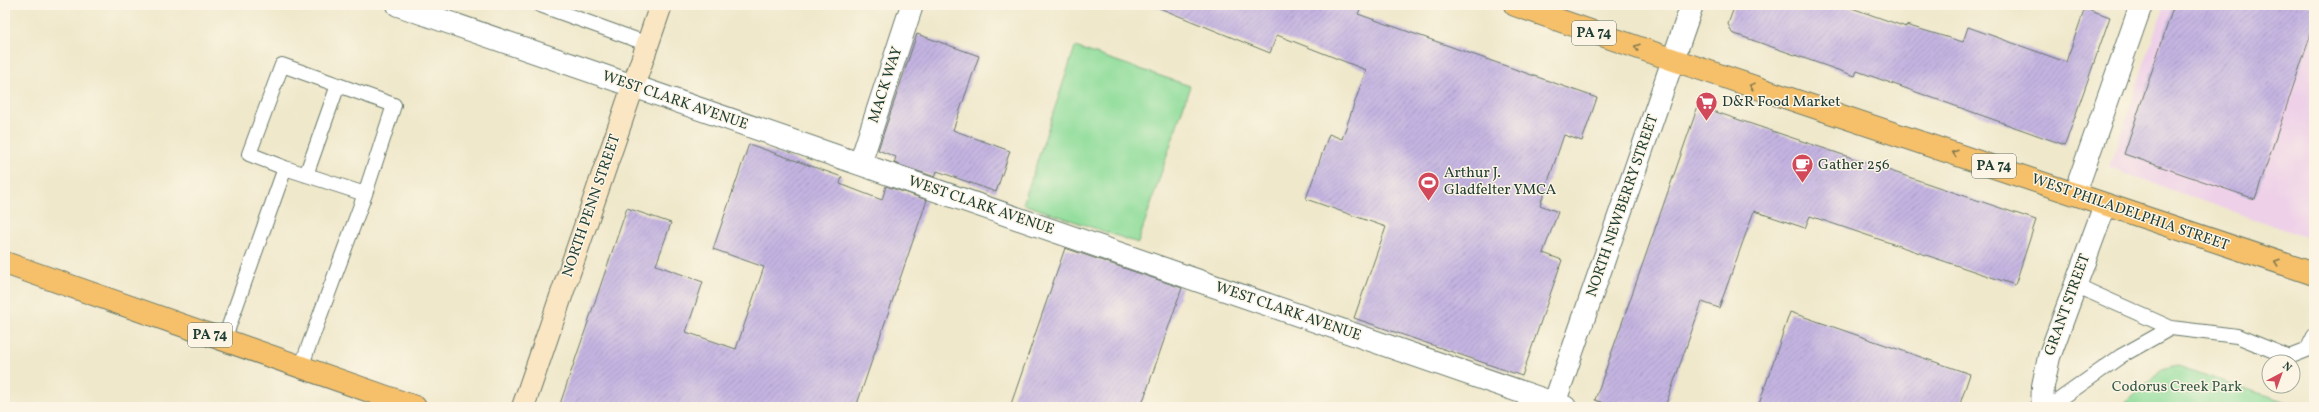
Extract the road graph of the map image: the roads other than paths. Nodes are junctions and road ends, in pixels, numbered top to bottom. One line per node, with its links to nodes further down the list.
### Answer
1 (398, 5): 11 (street, WEST CLARK AVENUE)
2 (540, 5): 8 (lane)
3 (662, 5): 8 (main road, NORTH PENN STREET)
4 (912, 5): 12 (street, MACK WAY)
5 (1515, 5): 9 (main road, WEST PHILADELPHIA STREET / PA 74, one-way to 5)
6 (1692, 5): 9 (street, NORTH NEWBERRY STREET)
7 (2141, 5): 15 (street)
8 (648, 44): 11 (main road, NORTH PENN STREET)
9 (1674, 60): 15 (main road, WEST PHILADELPHIA STREET / PA 74, one-way to 9); 25 (street, NORTH NEWBERRY STREET)
10 (338, 85): 13 (lane); 14 (lane); 16 (lane)
11 (633, 86): 12 (street, WEST CLARK AVENUE); 27 (main road, NORTH PENN STREET)
12 (860, 164): 25 (street, WEST CLARK AVENUE)
13 (285, 168): 14 (lane); 23 (lane)
14 (306, 175): 16 (lane)
15 (2076, 193): 17 (main road, WEST PHILADELPHIA STREET / PA 74)
16 (366, 194): 24 (lane)
17 (2105, 205): 19 (main road, WEST PHILADELPHIA STREET / PA 74, one-way to 17); 20 (street, GRANT STREET)
18 (5, 263): 23 (main road, PA 74)
19 (2314, 274)
20 (2075, 285): 21 (lane); 28 (street, GRANT STREET)
21 (2171, 328): 22 (lane); 29 (lane)
22 (2314, 336)
23 (224, 340): 24 (main road, PA 74)
24 (301, 367): 26 (main road, PA 74)
25 (1557, 406)
26 (415, 407)
27 (523, 407)
28 (2042, 407)
29 (2049, 407)

